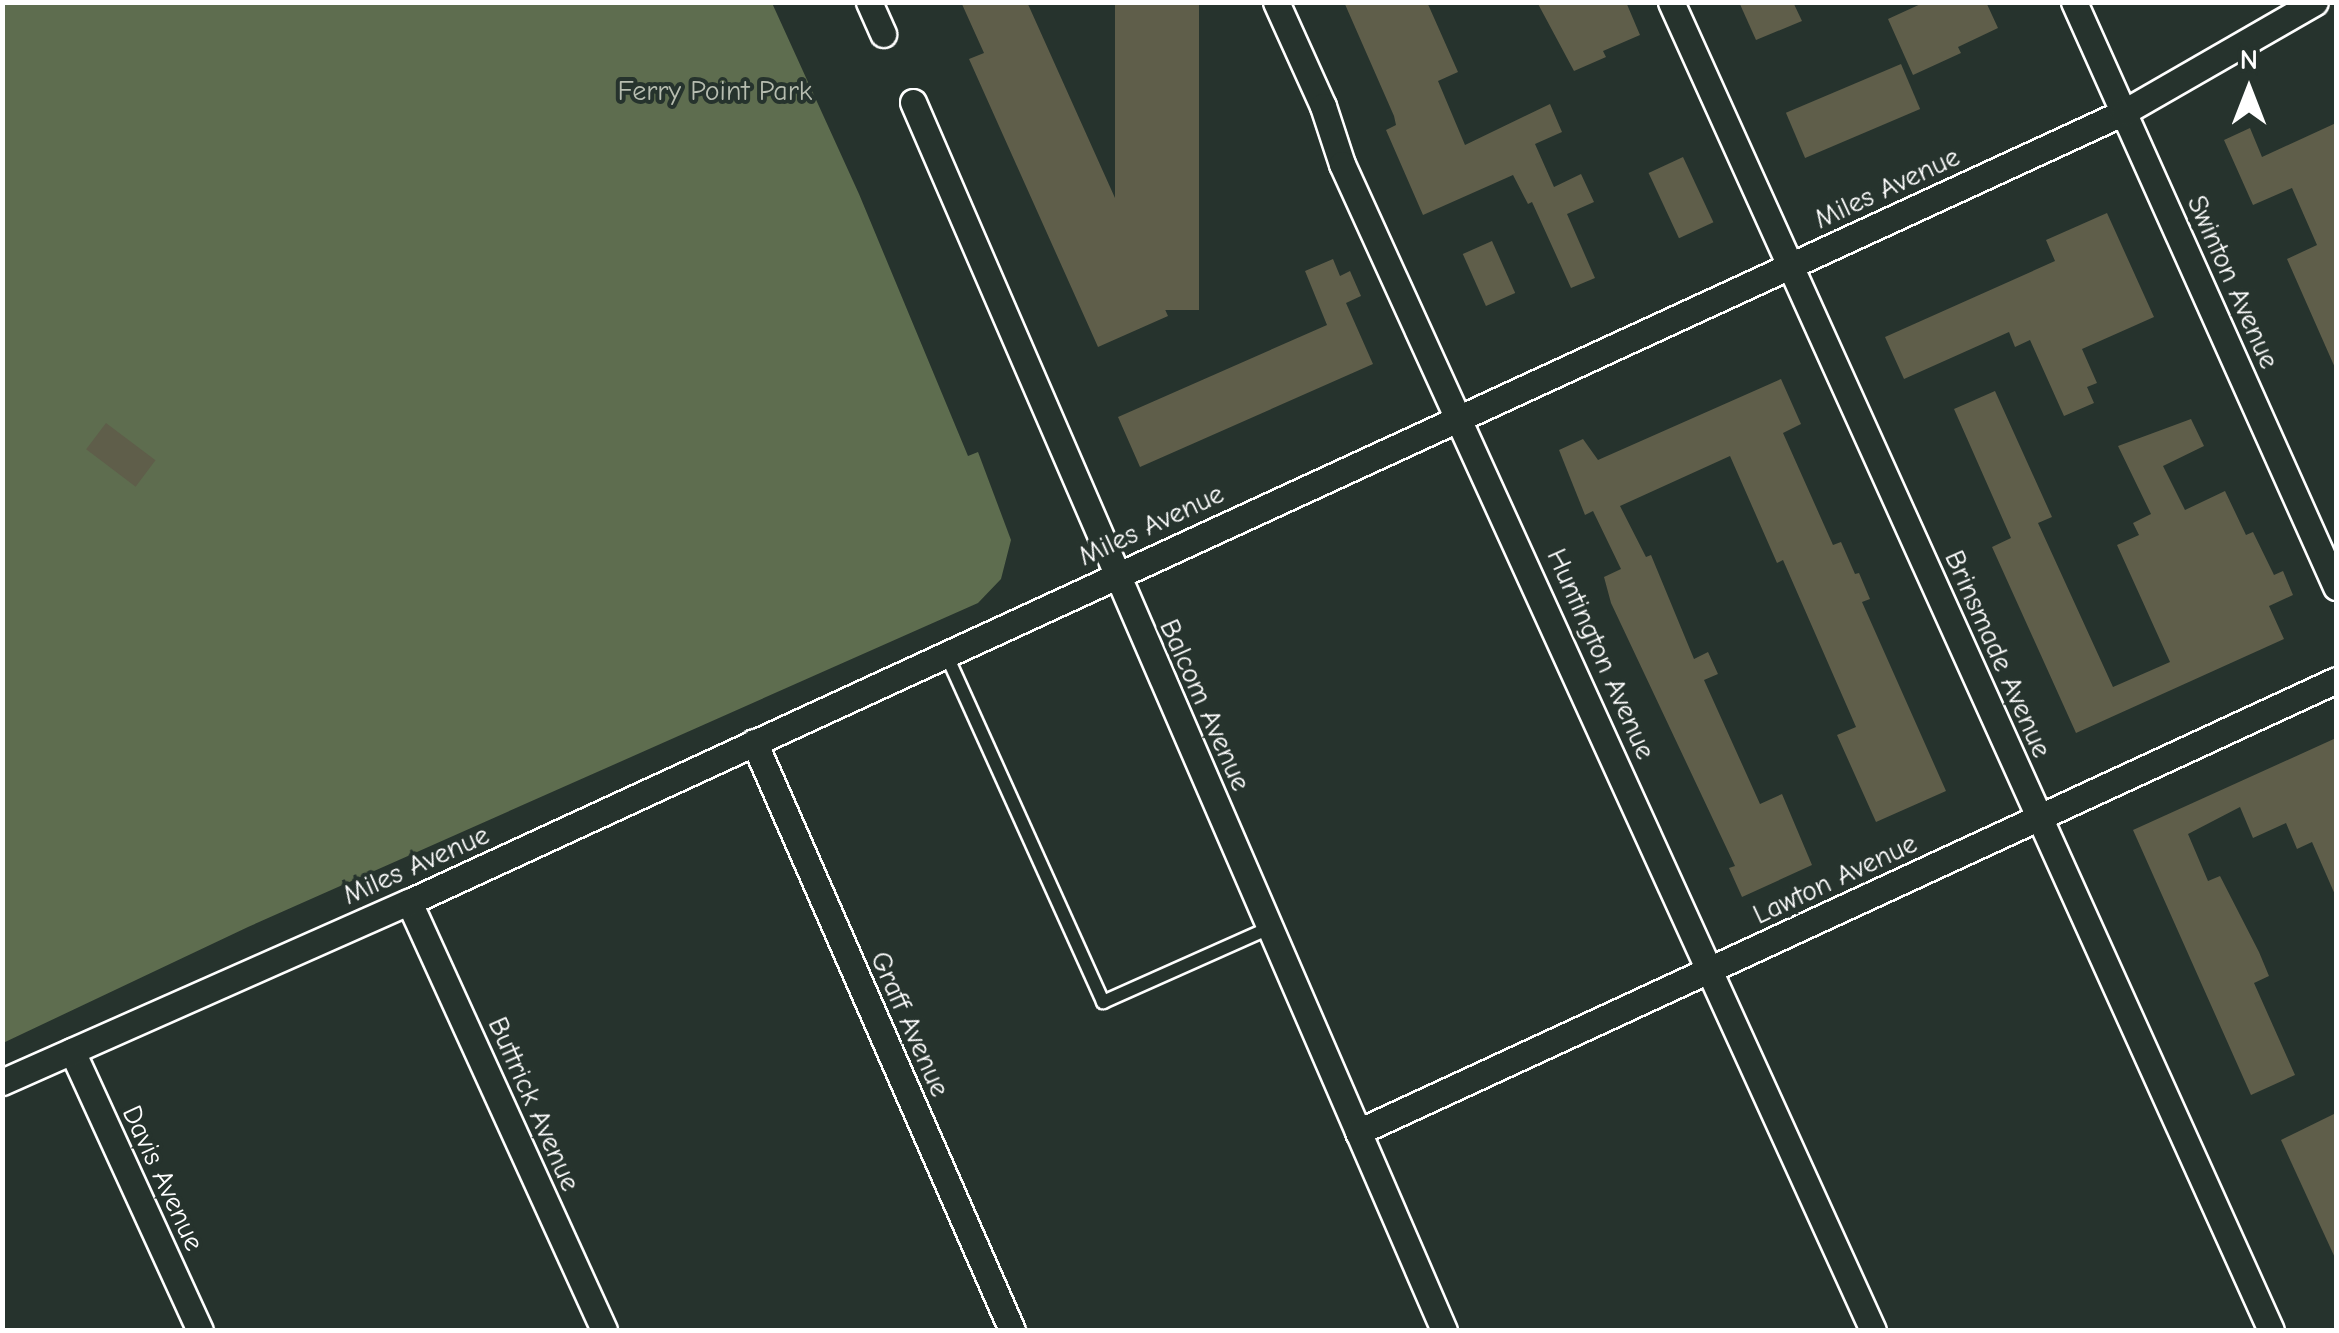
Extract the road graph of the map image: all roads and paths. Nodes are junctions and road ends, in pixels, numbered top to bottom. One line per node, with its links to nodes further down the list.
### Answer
1 (869, 2): 6 (street)
2 (1276, 2): 10 (street, Huntington Avenue)
3 (1671, 2): 9 (street, Brinsmade Avenue)
4 (2074, 2): 8 (street, Swinton Avenue)
5 (2315, 2): 8 (street, Miles Avenue)
6 (883, 34)
7 (913, 102): 11 (street, Balcom Avenue)
8 (2124, 112): 9 (street, Miles Avenue); 12 (street, Swinton Avenue)
9 (1789, 266): 10 (street, Miles Avenue); 16 (street, Brinsmade Avenue)
10 (1460, 416): 11 (street, Miles Avenue); 19 (street, Huntington Avenue)
11 (1114, 574): 13 (street, Miles Avenue); 18 (street, Balcom Avenue)
12 (2336, 587)
13 (946, 654): 15 (street, Miles Avenue); 18 (lane)
14 (2336, 680): 16 (street, Lawton Avenue)
15 (754, 742): 17 (street, Miles Avenue); 25 (street, Graff Avenue)
16 (2040, 818): 19 (street, Lawton Avenue); 28 (street, Brinsmade Avenue)
17 (409, 902): 20 (street, Miles Avenue); 24 (street, Buttrick Avenue)
18 (1269, 928): 22 (street, Balcom Avenue)
19 (1710, 968): 22 (street, Lawton Avenue); 27 (street, Huntington Avenue)
20 (72, 1051): 21 (street, Miles Avenue); 23 (street, Davis Avenue)
21 (2, 1082)
22 (1358, 1132): 26 (street, Balcom Avenue)
23 (200, 1330)
24 (604, 1330)
25 (1012, 1330)
26 (1444, 1330)
27 (1873, 1330)
28 (2271, 1330)

